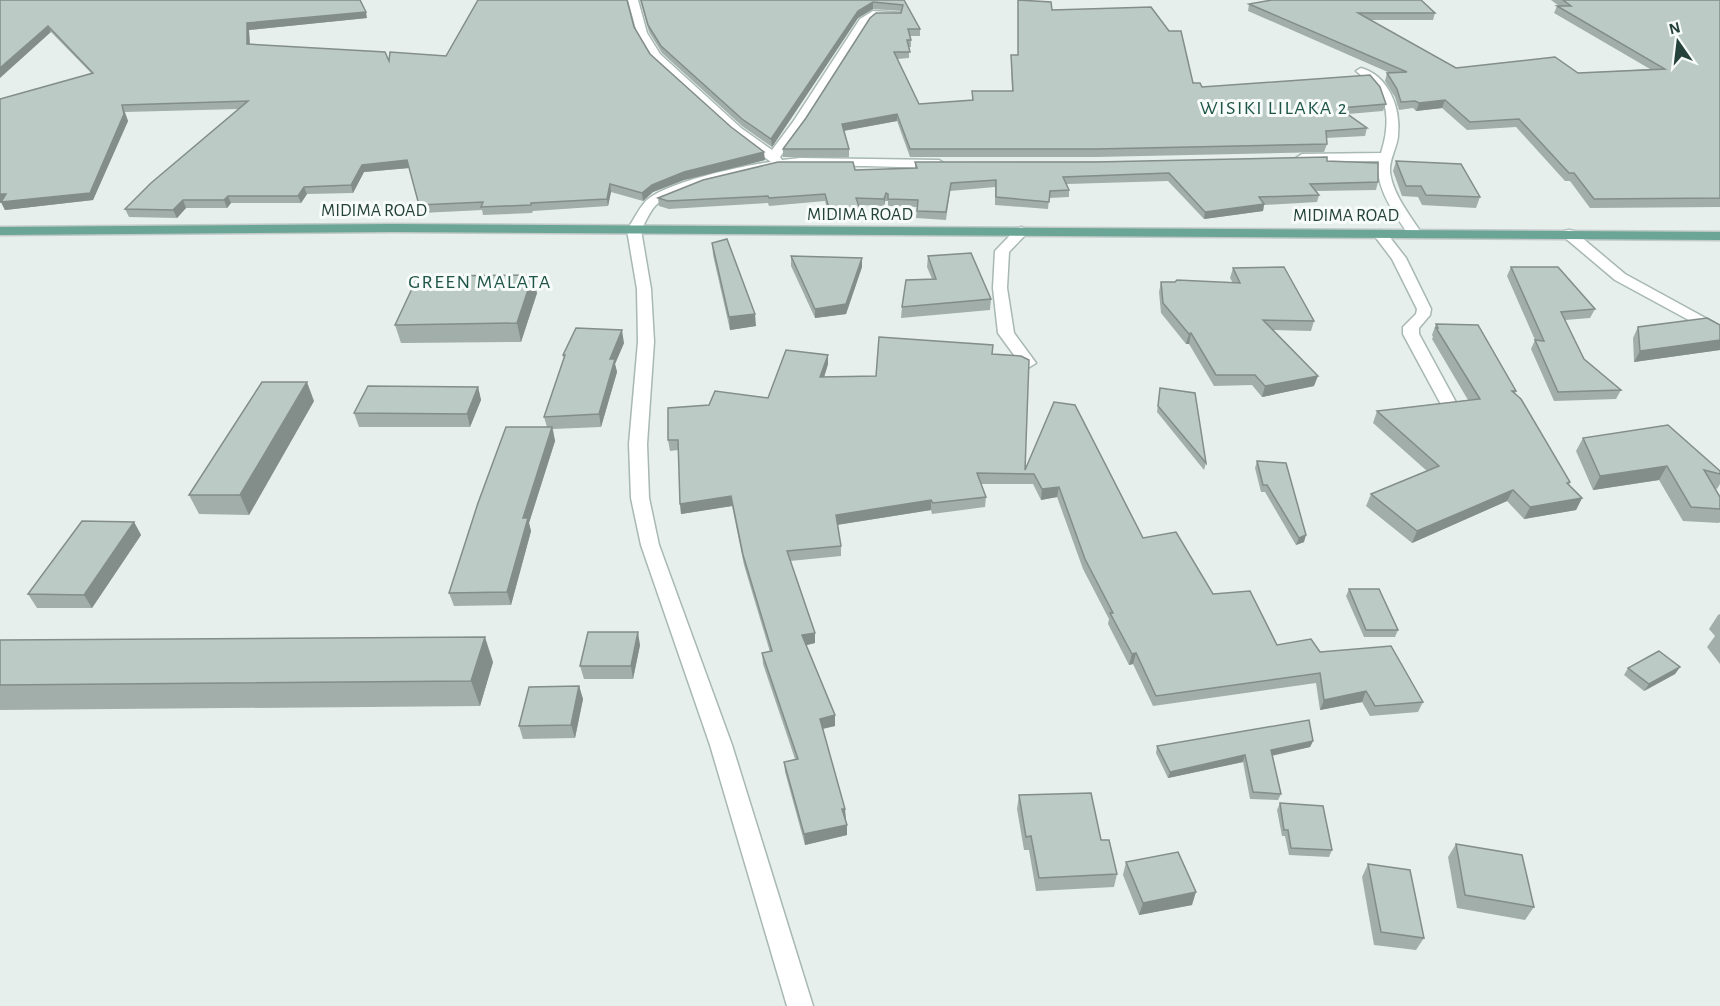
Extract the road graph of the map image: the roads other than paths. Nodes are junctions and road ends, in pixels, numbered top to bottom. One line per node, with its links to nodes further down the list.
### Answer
1 (633, 0): 6 (street)
2 (897, 15): 6 (street)
3 (1361, 71): 4 (street)
4 (1384, 157): 5 (street); 12 (street)
5 (1283, 159)
6 (776, 160): 7 (street); 8 (street)
7 (947, 164)
8 (634, 230): 9 (main road, MIDIMA ROAD); 10 (main road, MIDIMA ROAD); 18 (street)
9 (0, 231)
10 (1022, 231): 11 (main road, MIDIMA ROAD); 16 (street)
11 (1380, 234): 12 (main road, MIDIMA ROAD); 17 (street)
12 (1415, 234): 13 (main road, MIDIMA ROAD)
13 (1569, 234): 14 (main road, MIDIMA ROAD); 15 (street)
14 (1720, 236)
15 (1720, 332)
16 (1028, 363)
17 (1450, 406)
18 (800, 1006)

